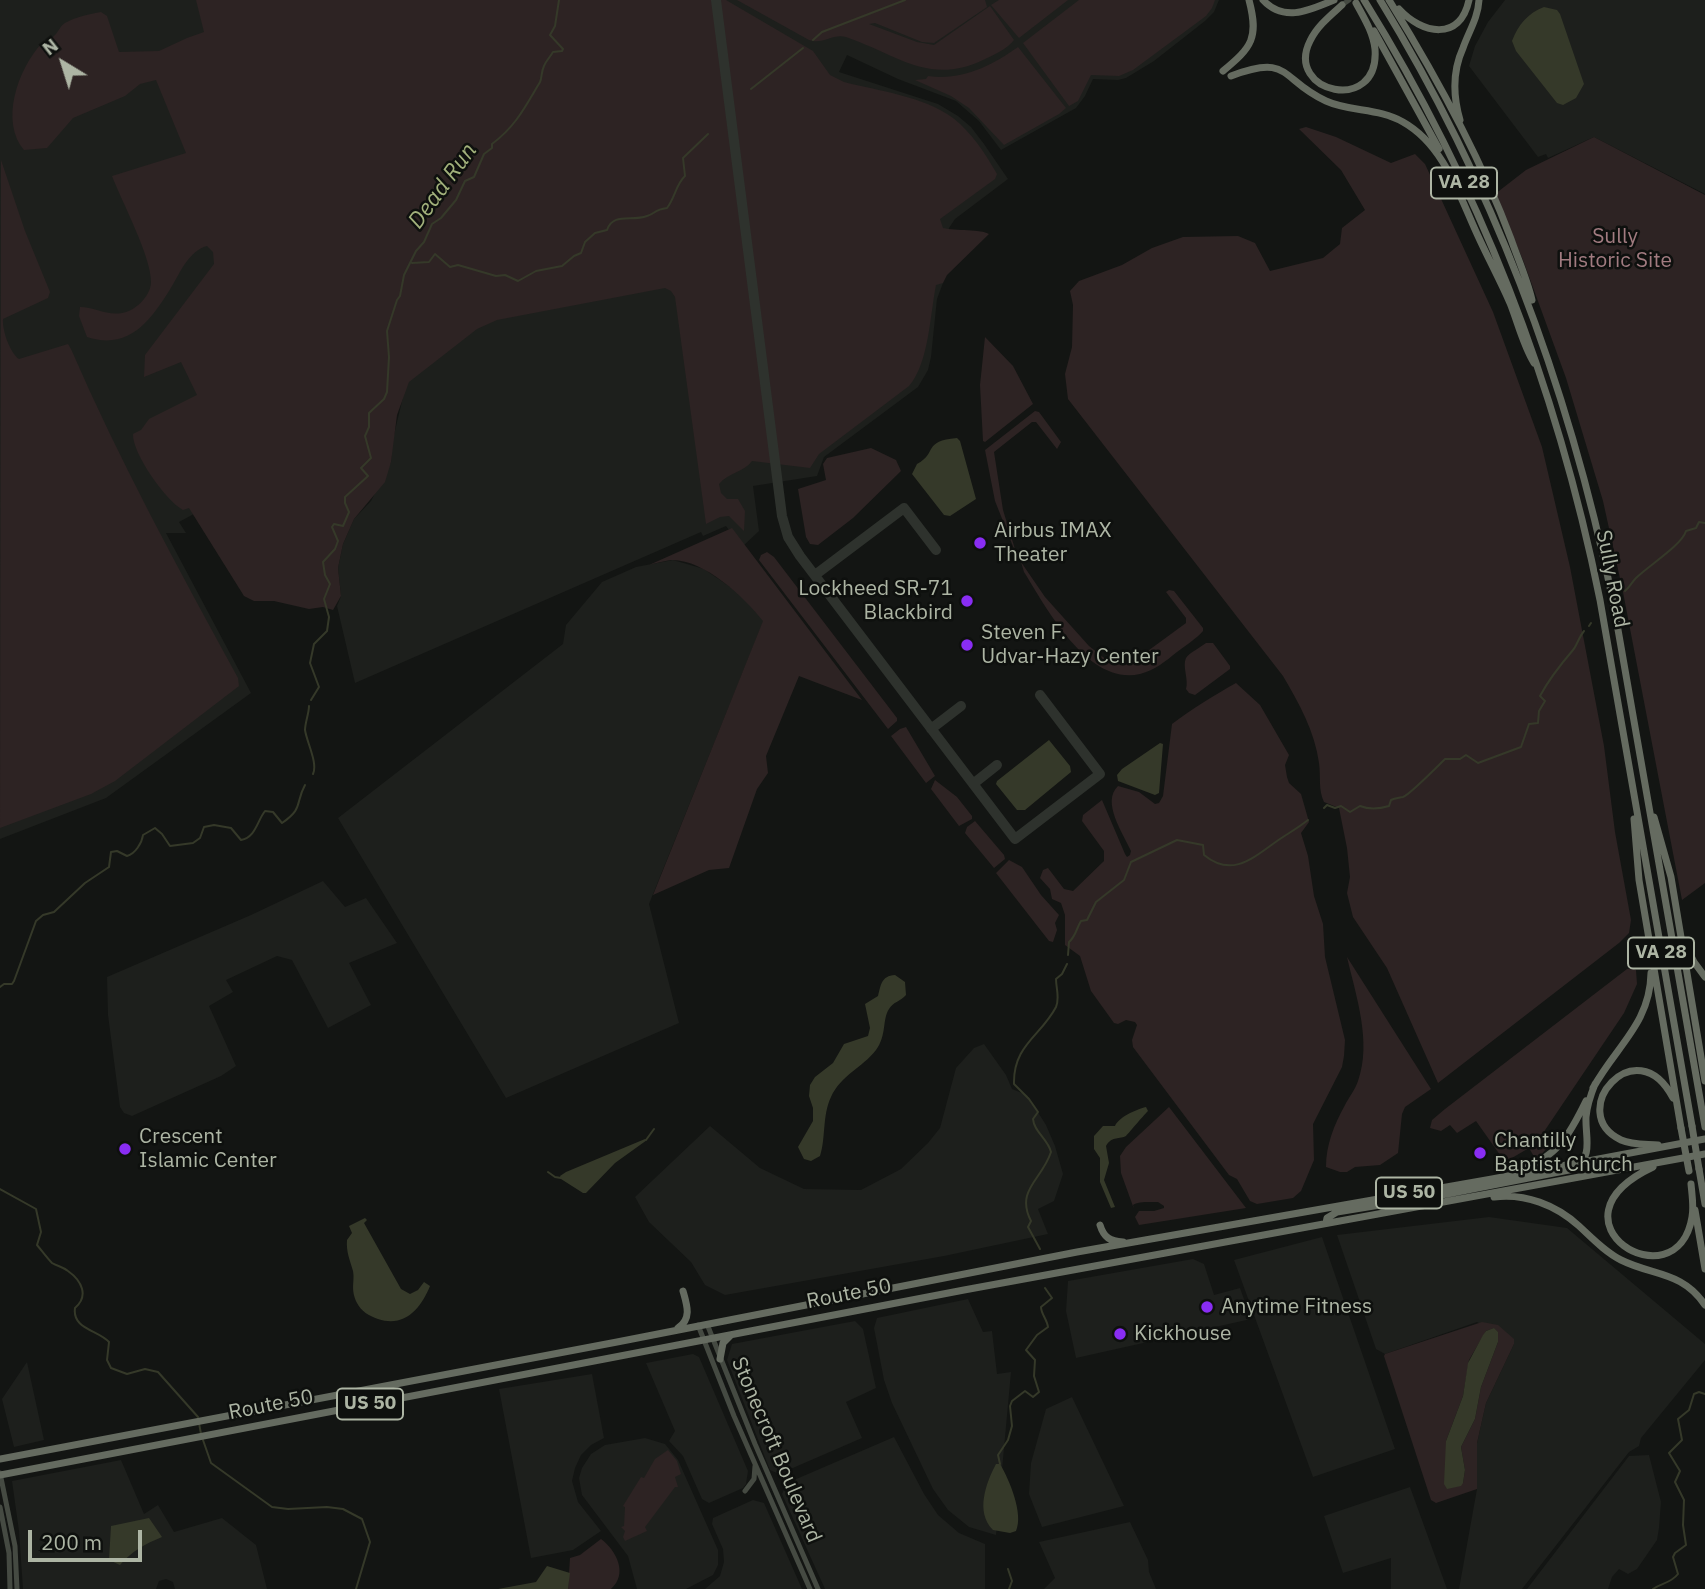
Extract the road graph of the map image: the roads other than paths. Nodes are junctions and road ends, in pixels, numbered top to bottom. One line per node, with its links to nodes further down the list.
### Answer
1 (1249, 0): 10 (highway)
2 (1262, 0): 3 (highway)
3 (1334, 0)
4 (1380, 0): 11 (highway, Sully Road / VA 28)
5 (1391, 0): 6 (highway); 9 (highway)
6 (1469, 0)
7 (1479, 0): 9 (highway)
8 (1353, 2): 8 (highway); 10 (highway); 12 (highway, Sully Road / VA 28)
9 (1470, 146): 11 (highway)
10 (1455, 185): 12 (highway)
11 (1536, 321): 14 (highway, Sully Road / VA 28)
12 (1542, 376): 13 (highway, Sully Road / VA 28)
13 (1631, 779): 16 (highway); 29 (highway, Sully Road / VA 28, bridge)
14 (1645, 786): 15 (highway); 21 (highway, Sully Road / VA 28)
15 (1681, 936): 17 (highway); 18 (highway)
16 (1651, 951): 19 (highway); 20 (highway)
17 (1705, 977)
18 (1705, 1082)
19 (1595, 1083): 26 (highway); 27 (highway)
20 (1677, 1107): 23 (highway); 28 (highway, bridge)
21 (1705, 1126)
22 (1705, 1139): 23 (highway, Route 50 / US 50)
23 (1677, 1144): 26 (highway, Route 50 / US 50)
24 (1705, 1154): 25 (highway, Route 50 / US 50)
25 (1681, 1158): 28 (highway); 30 (highway, Route 50 / US 50)
26 (1583, 1163): 27 (highway, Route 50 / US 50); 31 (highway)
27 (1492, 1179): 33 (highway, Route 50 / US 50)
28 (1691, 1184): 34 (highway)
29 (1705, 1204)
30 (1427, 1205): 31 (highway, Route 50 / US 50); 36 (highway)
31 (1326, 1223): 39 (highway, Route 50 / US 50)
32 (1100, 1225): 33 (highway)
33 (1131, 1243): 37 (highway, Route 50 / US 50)
34 (1705, 1269)
35 (683, 1291): 38 (highway)
36 (1705, 1305)
37 (702, 1325): 38 (highway, Route 50 / US 50); 40 (main road, Stonecroft Boulevard); 41 (main road, Stonecroft Boulevard)
38 (675, 1330): 43 (highway, Route 50 / US 50)
39 (734, 1334): 40 (highway, Route 50 / US 50); 42 (highway)
40 (712, 1338): 41 (highway, Route 50 / US 50); 42 (main road, Stonecroft Boulevard)
41 (703, 1340): 44 (main road, Stonecroft Boulevard); 45 (highway, Route 50 / US 50)
42 (720, 1359): 51 (main road, Stonecroft Boulevard)
43 (0, 1459)
44 (755, 1463): 46 (main road); 50 (main road, Stonecroft Boulevard)
45 (0, 1474): 49 (main road)
46 (745, 1491)
47 (0, 1507): 48 (main road)
48 (10, 1589)
49 (17, 1589)
50 (810, 1589)
51 (818, 1589)

